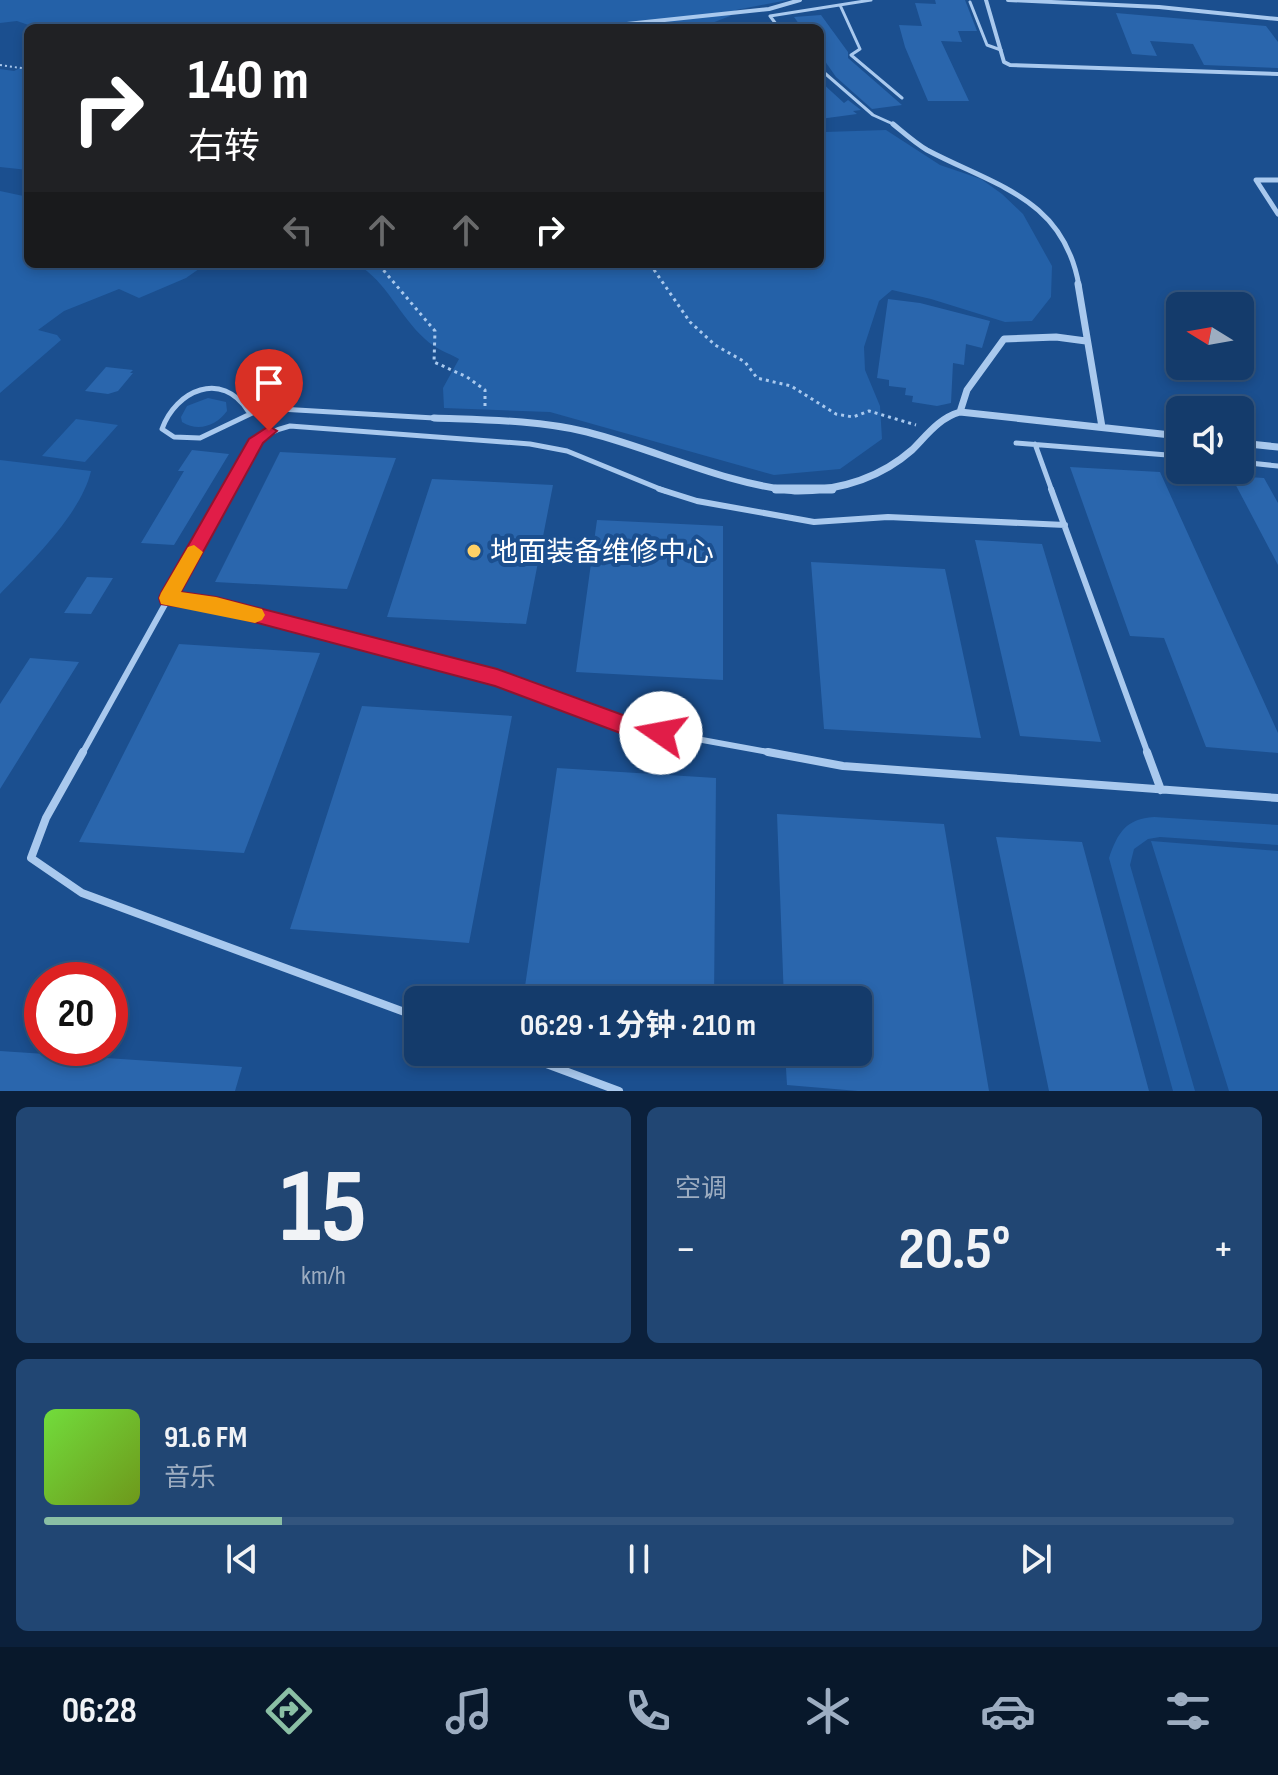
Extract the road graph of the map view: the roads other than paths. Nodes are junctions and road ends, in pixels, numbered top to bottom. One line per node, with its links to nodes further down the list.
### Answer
1 (800, 0): 8 (street)
2 (871, 0): 6 (lane)
3 (986, 0): 10 (street)
4 (1008, 0): 7 (street)
5 (970, 2): 10 (lane)
6 (840, 5): 9 (lane); 13 (lane)
7 (1278, 19)
8 (627, 24)
9 (776, 24)
10 (1001, 50): 12 (street)
11 (824, 72): 14 (lane)
12 (1278, 74)
13 (902, 98)
14 (893, 124): 17 (street)
15 (1278, 180): 16 (street)
16 (1278, 214)
17 (1086, 341): 19 (street); 21 (street)
18 (248, 411): 18 (lane); 20 (lane)
19 (960, 412): 20 (street); 21 (street)
20 (434, 418)
21 (1102, 427): 22 (street)
22 (1166, 434)
23 (1016, 443): 24 (lane)
24 (1035, 444): 27 (lane); 30 (lane)
25 (1254, 444): 26 (street)
26 (1278, 447)
27 (1166, 455)
28 (1254, 463): 29 (lane)
29 (1278, 466)
30 (1065, 525): 31 (lane); 32 (lane)
31 (168, 598): 32 (lane); 34 (lane)
32 (1161, 790): 33 (lane)
33 (1278, 798)
34 (404, 1012)
35 (552, 1066): 36 (lane)
36 (619, 1091)

